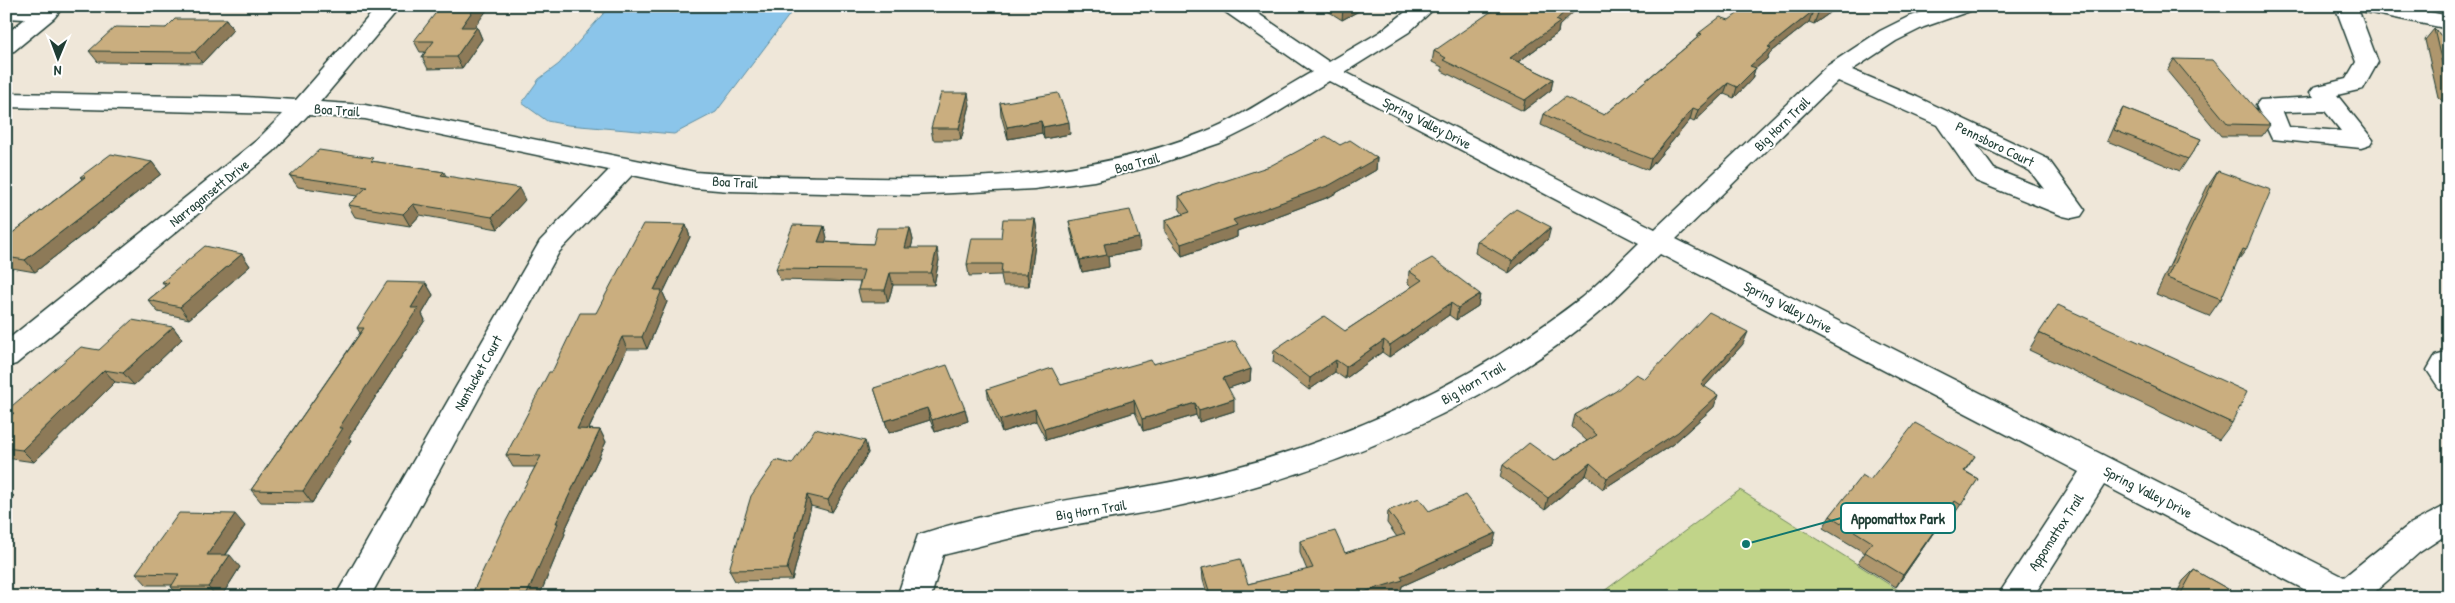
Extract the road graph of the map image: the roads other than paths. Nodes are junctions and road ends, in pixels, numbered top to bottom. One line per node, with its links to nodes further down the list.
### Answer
1 (390, 6): 15 (street, Narragansett Drive)
2 (1232, 6): 12 (street, Spring Valley Drive)
3 (1426, 6): 12 (street, Boa Trail)
4 (1962, 6): 11 (street, Big Horn Trail)
5 (2346, 6): 14 (street)
6 (2369, 6): 9 (street)
7 (50, 9): 8 (street); 10 (street)
8 (6, 12)
9 (2449, 23)
10 (6, 46)
11 (1835, 71): 16 (street, Pennsboro Court); 18 (street, Big Horn Trail)
12 (1328, 72): 17 (street, Boa Trail); 18 (street, Spring Valley Drive)
13 (6, 100): 15 (street, Boa Trail)
14 (2332, 104)
15 (303, 107): 17 (street, Boa Trail); 19 (street, Narragansett Drive)
16 (1945, 119): 16 (street, Pennsboro Court)
17 (627, 166): 25 (street, Nantucket Court)
18 (1659, 241): 22 (street, Spring Valley Drive); 26 (street, Big Horn Trail)
19 (6, 357)
20 (2449, 363): 21 (street)
21 (2449, 380)
22 (2099, 467): 24 (street, Spring Valley Drive); 27 (street, Appomattox Trail)
23 (2449, 517): 24 (street)
24 (2349, 596)
25 (352, 597)
26 (914, 597)
27 (2014, 597)

